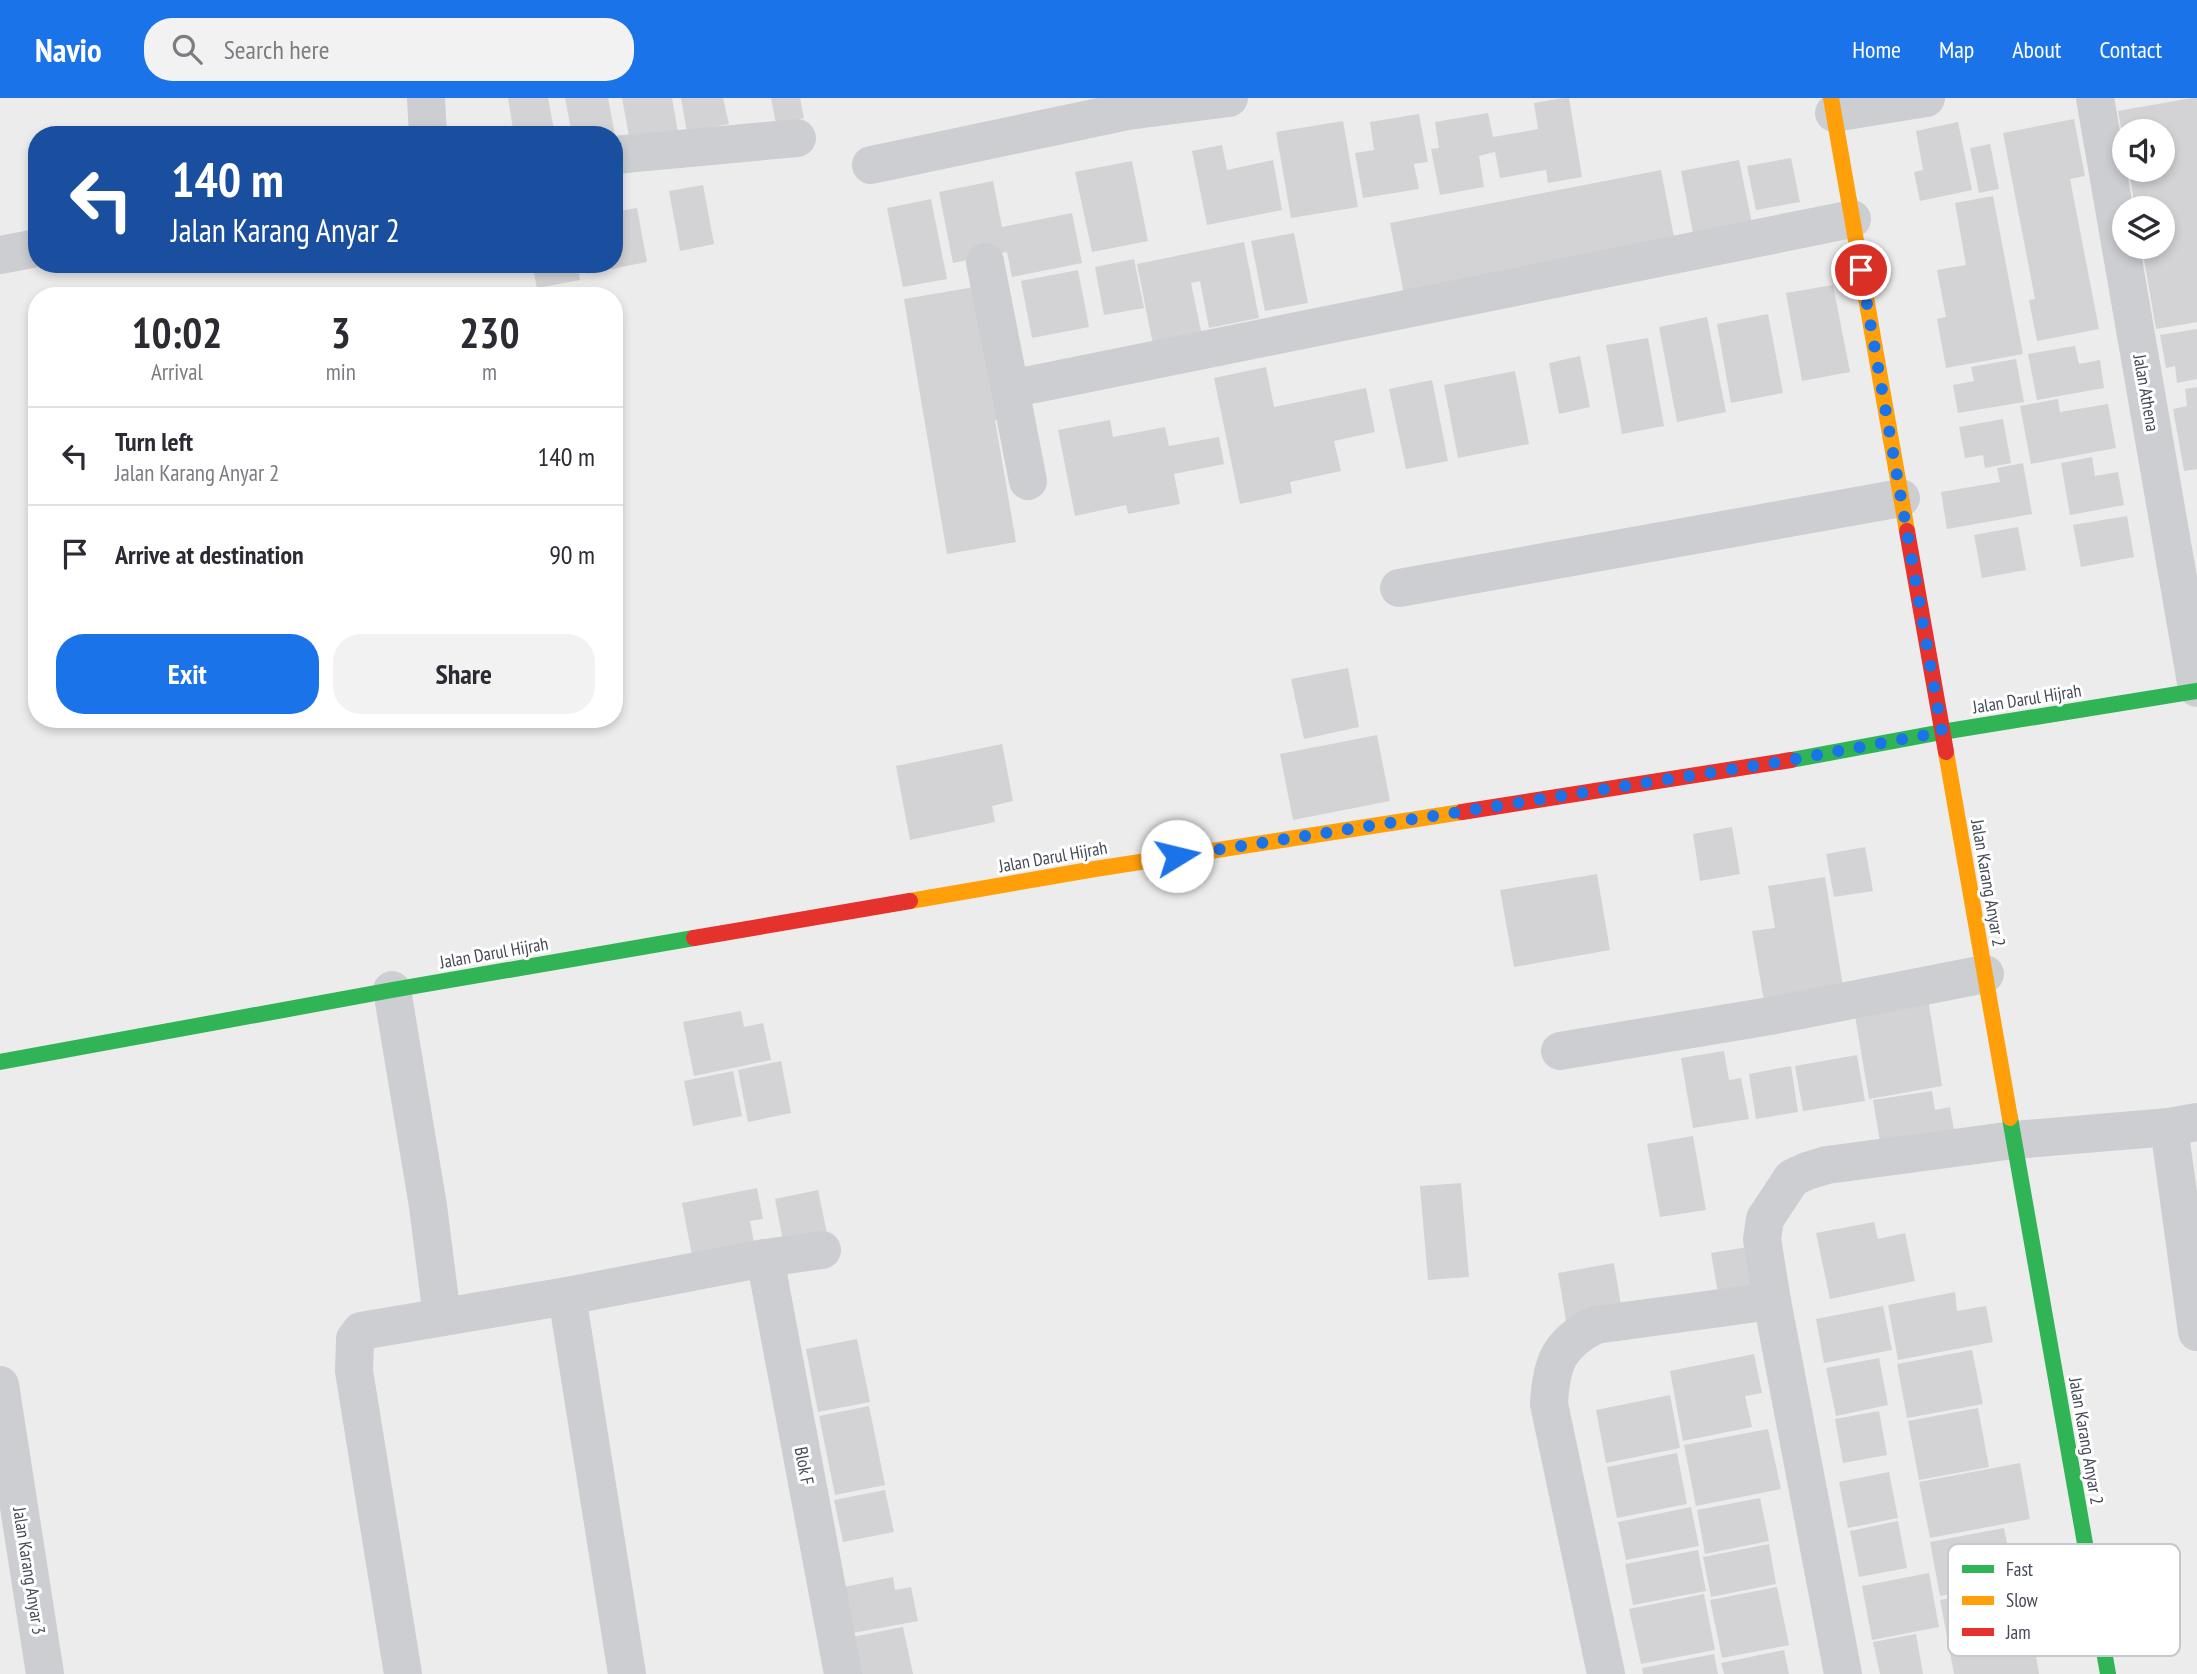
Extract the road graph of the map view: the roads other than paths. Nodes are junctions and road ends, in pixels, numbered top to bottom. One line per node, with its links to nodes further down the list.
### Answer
1 (426, 98): 6 (street)
2 (1229, 98): 9 (street)
3 (1926, 98): 5 (street)
4 (2095, 98): 18 (street, Jalan Athena)
5 (1833, 105): 10 (street, Jalan Karang Anyar 2)
6 (428, 126)
7 (797, 138): 8 (street)
8 (623, 154)
9 (871, 165)
10 (1852, 219): 14 (street); 16 (street, Jalan Karang Anyar 2)
11 (28, 250): 12 (street)
12 (0, 255)
13 (985, 262): 14 (street)
14 (1010, 389): 15 (street)
15 (1028, 481)
16 (1901, 498): 17 (street); 19 (street, Jalan Karang Anyar 2)
17 (1399, 589)
18 (2197, 689): 19 (street, Jalan Darul Hijrah)
19 (1942, 732): 20 (street, Jalan Karang Anyar 2); 21 (street, Jalan Darul Hijrah)
20 (1984, 974): 22 (street); 25 (street, Jalan Karang Anyar 2)
21 (392, 990): 23 (street, Jalan Darul Hijrah); 30 (street)
22 (1560, 1051)
23 (0, 1062)
24 (2183, 1125): 25 (street); 31 (street)
25 (2014, 1140): 29 (street); 33 (street, Jalan Karang Anyar 2)
26 (822, 1250): 27 (street)
27 (765, 1258): 28 (street); 38 (street, Blok F)
28 (566, 1296): 30 (street); 37 (street)
29 (1772, 1301): 39 (street); 40 (street)
30 (442, 1317): 36 (street)
31 (2197, 1332)
32 (0, 1385): 35 (street, Jalan Karang Anyar 3)
33 (2085, 1544)
34 (2105, 1656): 41 (street, Jalan Karang Anyar 2)
35 (45, 1674)
36 (403, 1674)
37 (627, 1674)
38 (843, 1674)
39 (1606, 1674)
40 (1843, 1674)
41 (2108, 1674)

